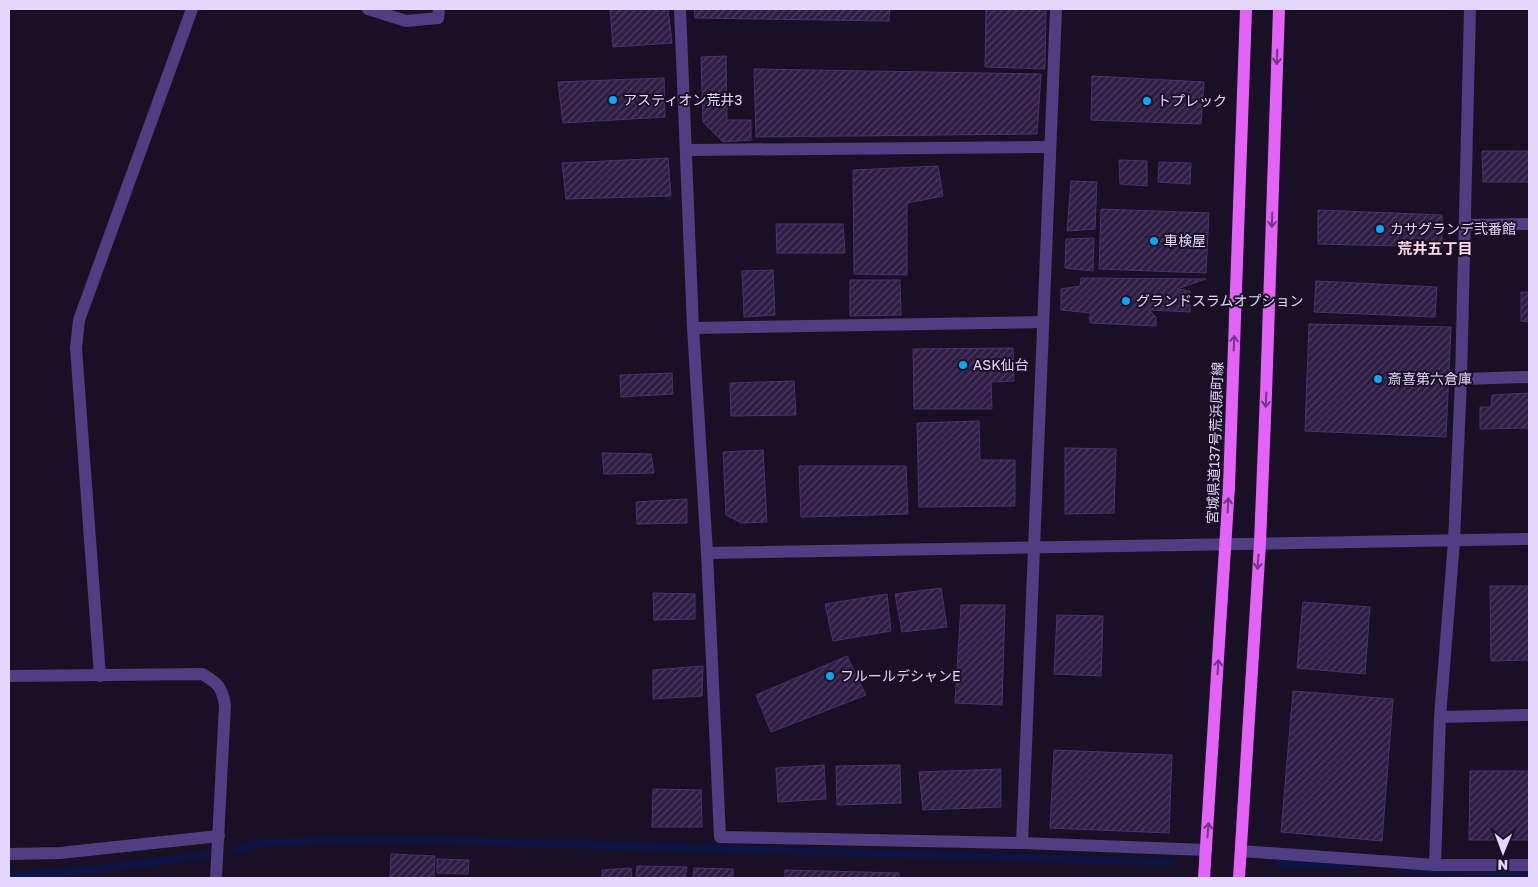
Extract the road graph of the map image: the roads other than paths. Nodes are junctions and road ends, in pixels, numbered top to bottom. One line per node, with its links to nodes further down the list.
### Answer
1 (192, 9): 24 (street)
2 (368, 9): 3 (street)
3 (439, 9)
4 (680, 9): 10 (street)
5 (1056, 9): 9 (street)
6 (1246, 9): 20 (main road, 宮城県道137号荒浜原町線, one-way to 6)
7 (1279, 9): 19 (main road, one-way to 19)
8 (1470, 9): 12 (street)
9 (1050, 147): 10 (street); 13 (street)
10 (687, 150): 14 (street)
11 (1529, 224): 12 (street)
12 (1465, 225): 16 (street)
13 (1043, 322): 14 (street); 21 (street)
14 (693, 328): 22 (street)
15 (1529, 377): 16 (street)
16 (1461, 379): 17 (street)
17 (1454, 540): 18 (street); 19 (street); 26 (street)
18 (1529, 540)
19 (1260, 543): 20 (street); 30 (main road, one-way to 30)
20 (1226, 544): 21 (street); 29 (main road, 宮城県道137号荒浜原町線, one-way to 20)
21 (1035, 548): 22 (street); 28 (street)
22 (708, 553): 28 (street)
23 (9, 676): 24 (street)
24 (100, 676): 27 (street)
25 (1529, 716): 26 (street)
26 (1440, 718): 32 (street)
27 (219, 836): 31 (street); 34 (street)
28 (1022, 843): 29 (street)
29 (1206, 850): 35 (main road, 宮城県道137号荒浜原町線)
30 (1241, 851): 32 (street); 36 (main road)
31 (9, 854)
32 (1435, 865): 33 (street)
33 (1529, 865)
34 (216, 878)
35 (1204, 878)
36 (1239, 878)

